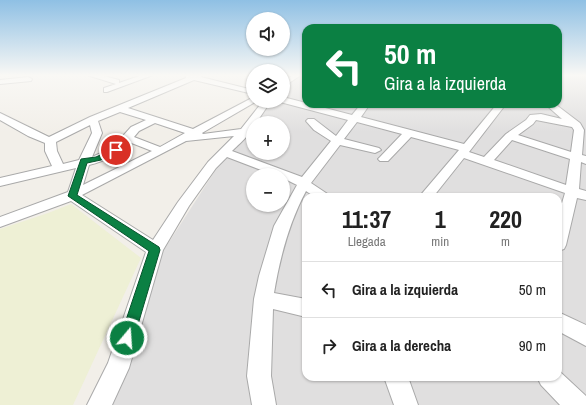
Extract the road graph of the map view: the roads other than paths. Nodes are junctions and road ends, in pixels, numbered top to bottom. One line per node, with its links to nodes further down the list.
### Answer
1 (120, 94): 3 (street)
2 (152, 94): 3 (street)
3 (138, 100): 7 (street)
4 (290, 102): 6 (street)
5 (246, 105): 22 (street)
6 (302, 105)
7 (118, 108): 15 (street); 16 (street)
8 (263, 108): 23 (street)
9 (314, 108): 14 (street)
10 (362, 108): 14 (street)
11 (498, 108): 34 (street)
12 (554, 108): 20 (street)
13 (0, 116): 18 (street)
14 (353, 118): 24 (street); 30 (street)
15 (93, 119): 21 (street); 38 (street)
16 (154, 120): 22 (street); 28 (street)
17 (311, 121): 30 (street)
18 (11, 123): 19 (street); 25 (street)
19 (0, 125)
20 (576, 125): 27 (street); 37 (street)
21 (72, 128): 25 (street); 31 (street)
22 (193, 132): 26 (street); 29 (street)
23 (244, 132): 26 (street); 35 (street)
24 (409, 133): 34 (street); 36 (street)
25 (32, 134): 31 (street)
26 (206, 136): 29 (street)
27 (510, 136): 37 (street); 39 (street)
28 (128, 138): 32 (street); 38 (street)
29 (179, 140): 32 (street)
30 (337, 140): 33 (street); 42 (street)
31 (50, 141): 40 (street)
32 (159, 150): 46 (street)
33 (375, 150)
34 (464, 151): 39 (street); 45 (street)
35 (225, 152): 42 (street); 50 (street)
36 (384, 159)
37 (582, 159): 43 (street)
38 (84, 161): 40 (street); 46 (street)
39 (486, 162): 43 (street)
40 (58, 167): 41 (street)
41 (0, 182)
42 (304, 184): 44 (street); 51 (street)
43 (572, 191): 47 (street); 49 (street)
44 (319, 193)
45 (429, 193)
46 (73, 196): 48 (street); 50 (street)
47 (586, 196)
48 (0, 222)
49 (562, 230)
50 (155, 250): 57 (street)
51 (264, 299): 52 (street); 58 (street)
52 (302, 307)
53 (562, 323): 54 (street)
54 (586, 336)
55 (397, 381): 59 (street)
56 (553, 381): 60 (street)
57 (99, 405)
58 (264, 405)
59 (406, 405)
60 (577, 405)

